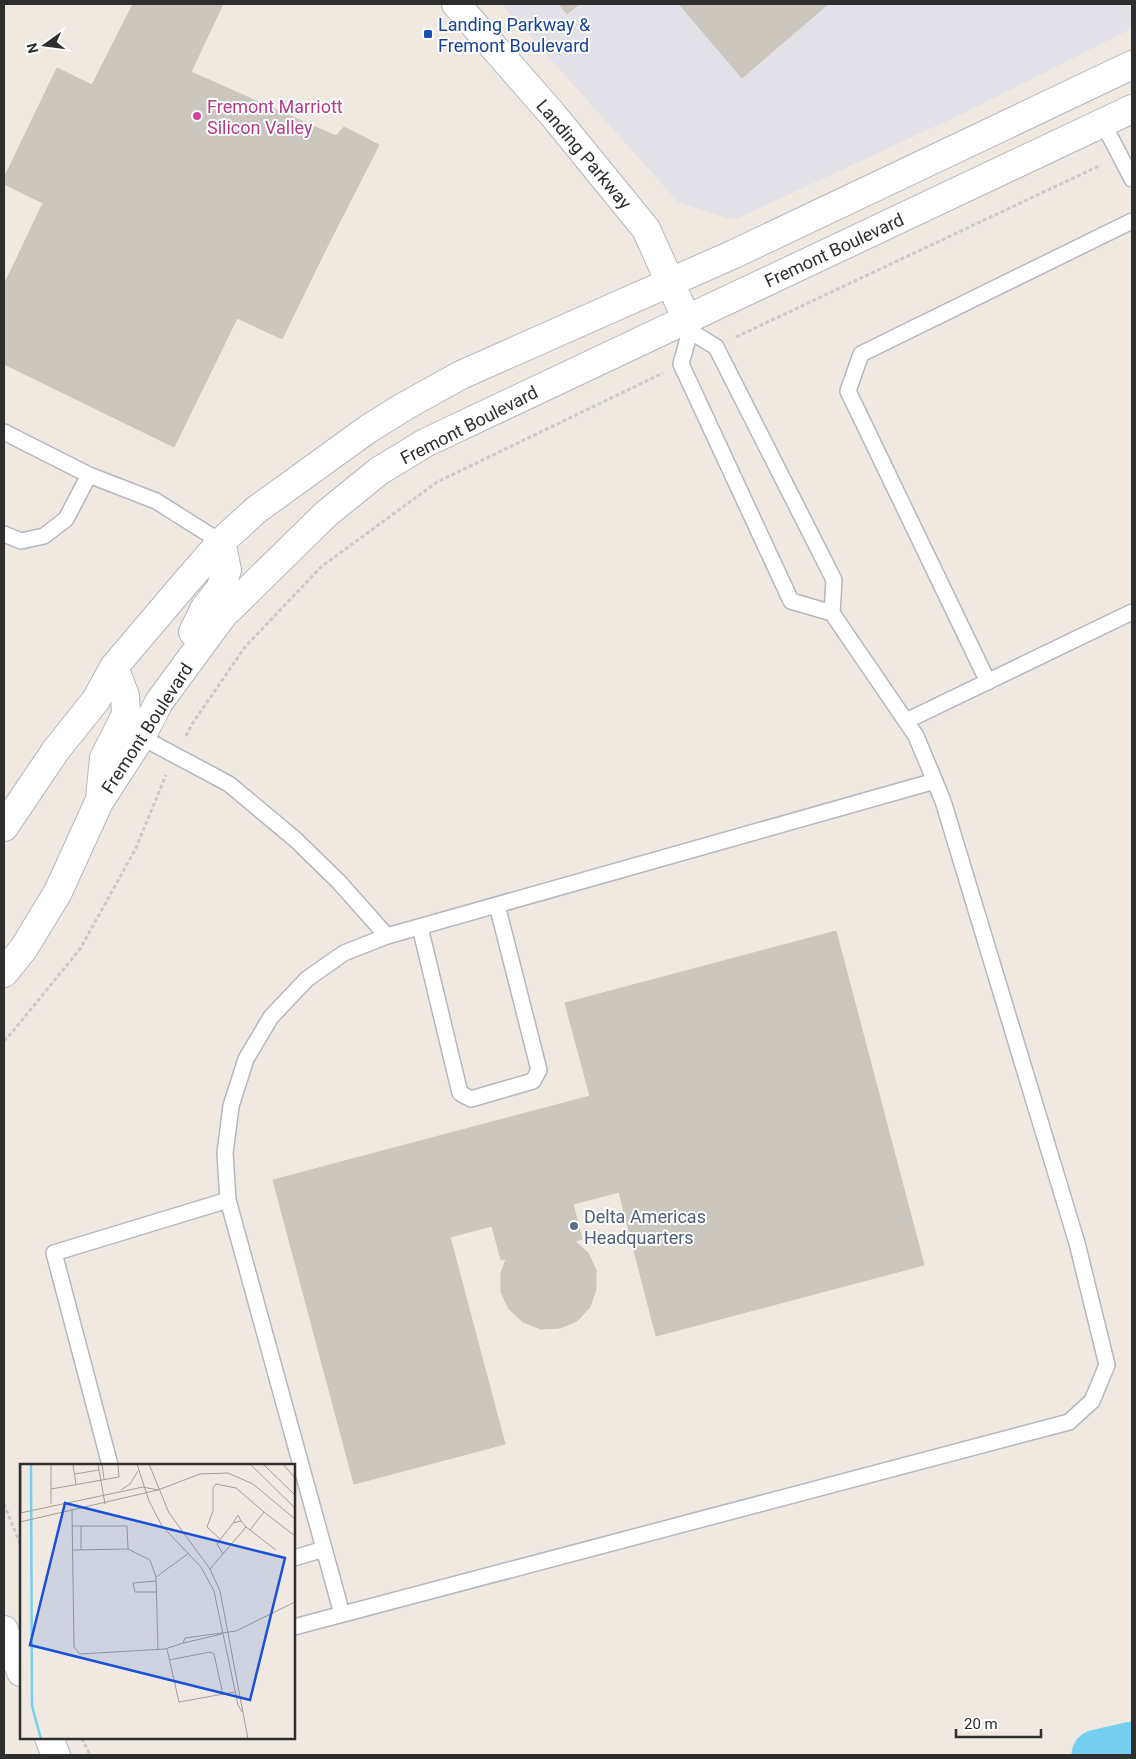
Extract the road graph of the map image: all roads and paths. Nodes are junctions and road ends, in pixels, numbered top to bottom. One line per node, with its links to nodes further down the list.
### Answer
1 (456, 4): 8 (main road, Landing Parkway)
2 (1132, 65): 8 (main road)
3 (1132, 109): 4 (main road, Fremont Boulevard)
4 (1103, 123): 5 (lane); 9 (main road, Fremont Boulevard)
5 (1121, 155): 6 (lane); 10 (path)
6 (1132, 179)
7 (1132, 221): 20 (lane)
8 (670, 283): 9 (main road, Landing Parkway); 15 (main road)
9 (689, 326): 10 (lane); 11 (lane); 18 (main road, Fremont Boulevard)
10 (716, 347): 17 (lane)
11 (681, 364): 17 (lane); 23 (path)
12 (4, 432): 13 (lane)
13 (89, 475): 14 (lane); 15 (lane)
14 (4, 534)
15 (222, 542): 18 (main road); 19 (main road)
16 (1132, 612): 20 (lane)
17 (832, 613): 21 (lane)
18 (195, 654): 22 (main road, Fremont Boulevard)
19 (114, 667): 25 (main road); 26 (main road)
20 (988, 682): 21 (lane)
21 (906, 721): 24 (lane)
22 (141, 737): 23 (lane); 25 (main road, Fremont Boulevard)
23 (176, 756): 29 (lane); 31 (path)
24 (935, 782): 27 (lane); 38 (lane)
25 (100, 802): 30 (main road, Fremont Boulevard)
26 (4, 826)
27 (497, 905): 28 (lane); 28 (lane)
28 (420, 927): 29 (lane)
29 (387, 936): 32 (lane)
30 (4, 973)
31 (4, 1041)
32 (228, 1200): 33 (lane); 36 (lane)
33 (110, 1464)
34 (4, 1504): 35 (path)
35 (20, 1544)
36 (324, 1549): 37 (lane); 38 (lane)
37 (295, 1558)
38 (342, 1614): 39 (lane)
39 (295, 1627)
40 (4, 1630): 41 (main road)
41 (20, 1670)
42 (49, 1739): 44 (main road)
43 (82, 1739): 45 (path)
44 (56, 1755)
45 (90, 1755)

